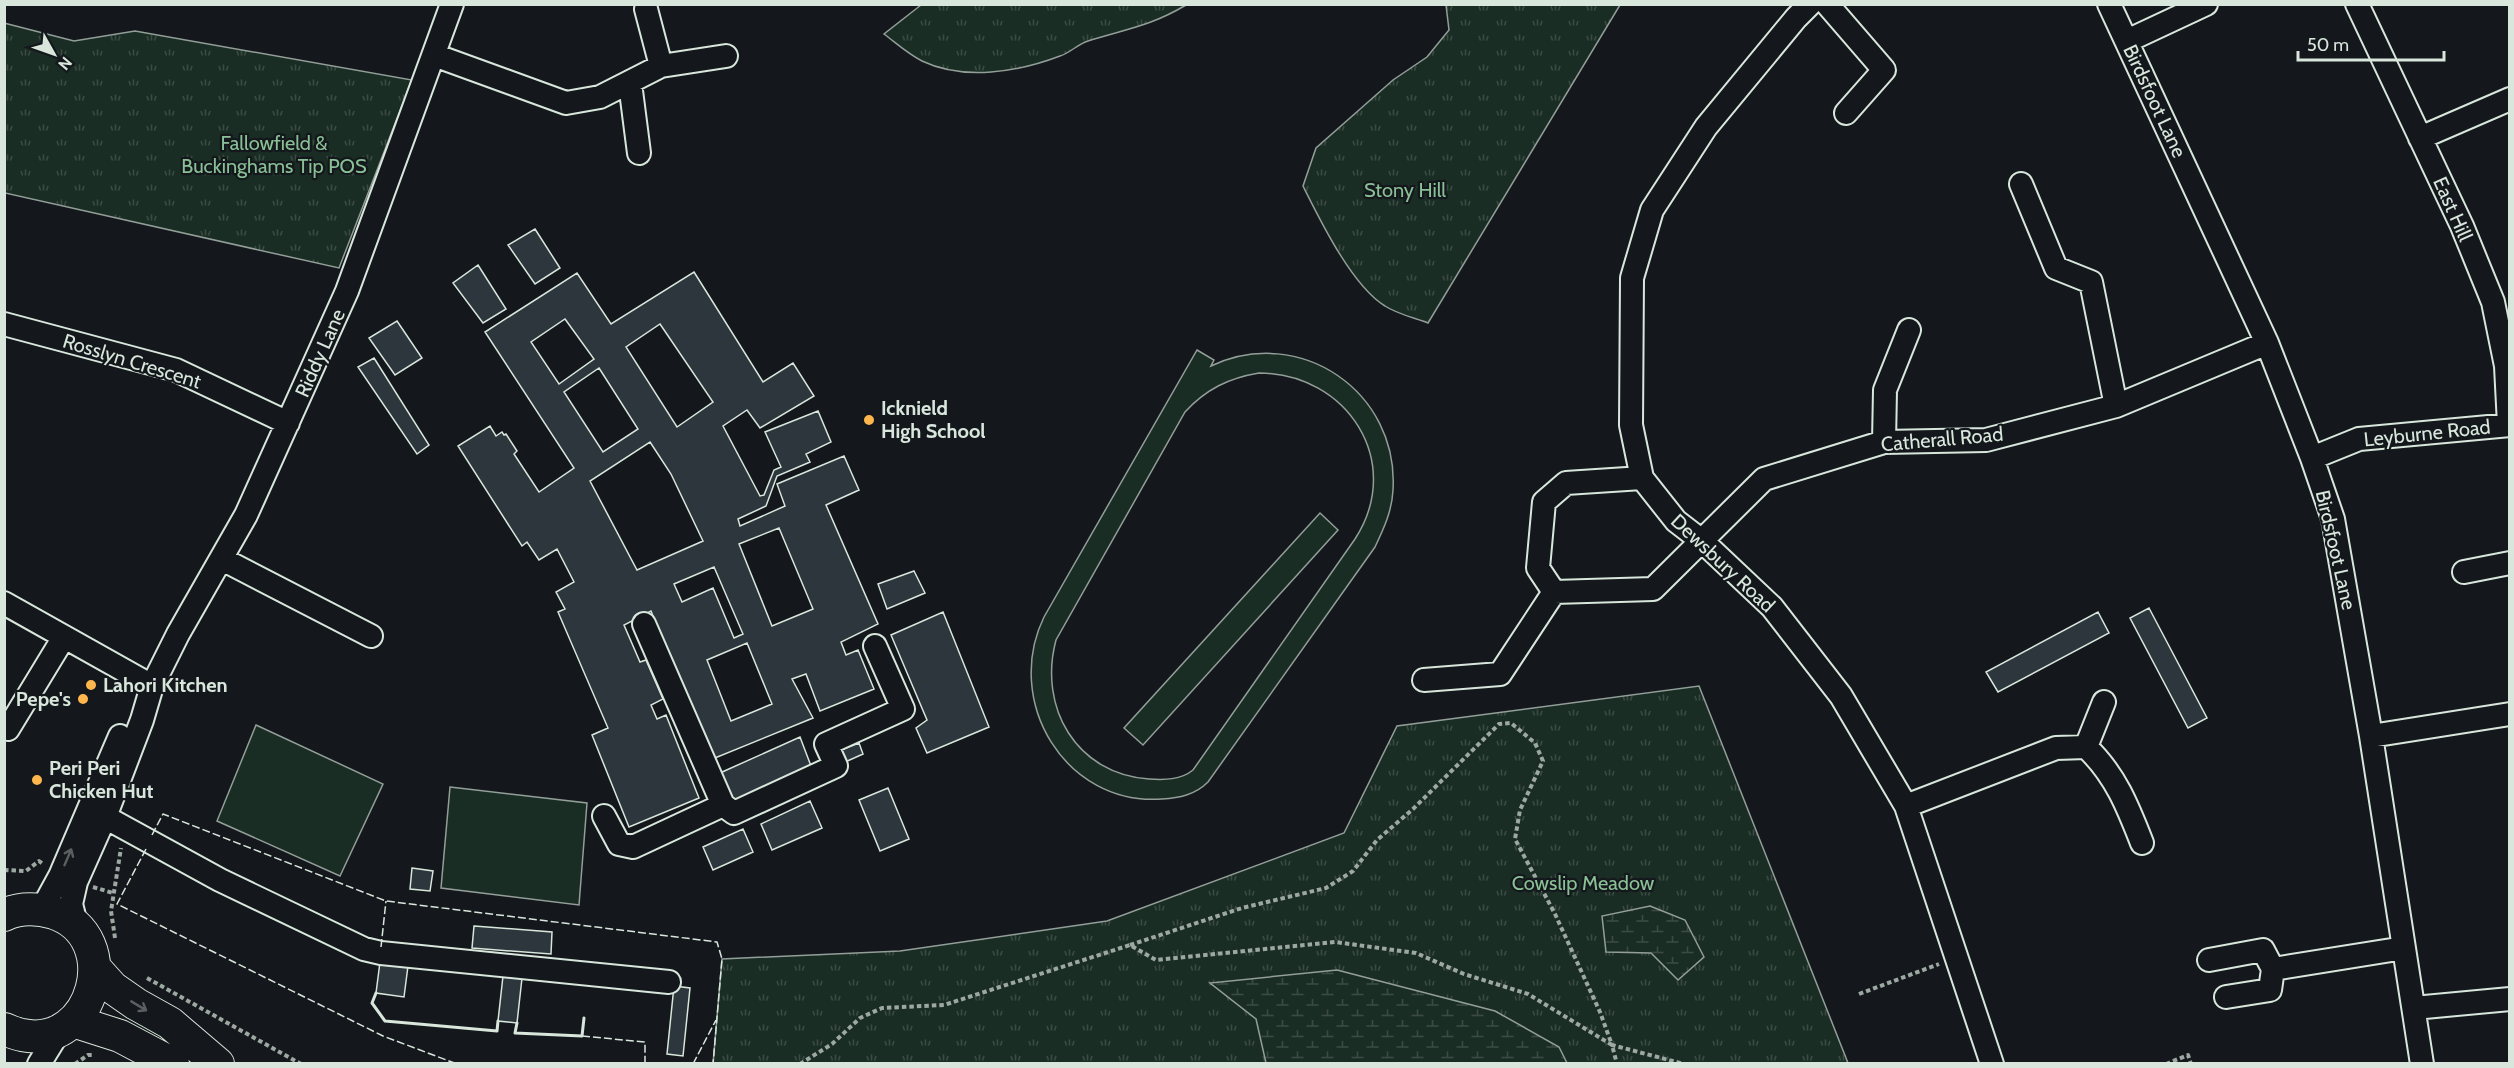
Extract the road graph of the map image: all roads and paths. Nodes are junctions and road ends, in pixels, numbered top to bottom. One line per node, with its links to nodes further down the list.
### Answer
1 (452, 4): 9 (street, Riddy Lane)
2 (1810, 4): 26 (street, Dewsbury Road)
3 (1827, 4): 14 (street)
4 (2109, 4): 8 (street, Birdsfoot Lane)
5 (2206, 4): 8 (street)
6 (2357, 4): 15 (street, East Hill)
7 (646, 9): 11 (street)
8 (2127, 41): 20 (street, Birdsfoot Lane)
9 (434, 55): 12 (street); 22 (street, Riddy Lane)
10 (726, 56): 11 (street)
11 (661, 66): 12 (street)
12 (630, 83): 16 (street)
13 (2510, 99): 15 (street)
14 (1846, 113)
15 (2420, 138): 23 (street, East Hill)
16 (639, 153)
17 (2021, 184): 21 (street)
18 (4, 324): 22 (street, Rosslyn Crescent)
19 (1909, 330): 24 (street)
20 (2267, 343): 21 (street, Catherall Road); 25 (street, Birdsfoot Lane)
21 (2116, 406): 24 (street, Catherall Road)
22 (288, 423): 28 (street, Riddy Lane)
23 (2509, 425): 25 (street, Leyburne Road)
24 (1884, 442): 27 (street, Catherall Road)
25 (2312, 458): 42 (street, Birdsfoot Lane)
26 (1642, 478): 27 (street, Dewsbury Road); 31 (street)
27 (1702, 541): 31 (street, Catherall Road); 45 (street, Dewsbury Road)
28 (222, 559): 34 (street); 38 (street, Riddy Lane)
29 (2510, 563): 30 (street)
30 (2464, 572)
31 (1554, 592): 37 (street)
32 (4, 603): 35 (street)
33 (644, 624): 44 (street)
34 (371, 636)
35 (63, 638): 38 (street); 41 (street)
36 (875, 646): 44 (street)
37 (1424, 680)
38 (152, 686): 47 (street, Riddy Lane); 52 (street, Riddy Lane, one-way to 38)
39 (2104, 702): 43 (street)
40 (2510, 714): 42 (street)
41 (8, 729)
42 (2371, 736): 56 (street, Birdsfoot Lane)
43 (2086, 747): 45 (street); 48 (street)
44 (723, 805): 46 (street)
45 (1906, 806): 57 (street, Dewsbury Road)
46 (604, 816)
47 (105, 817): 53 (street, Riddy Lane); 62 (street)
48 (2142, 843)
49 (122, 844): 54 (path)
50 (39, 861): 51 (path)
51 (4, 870)
52 (16, 912): 53 (highway)
53 (77, 928): 59 (highway)
54 (116, 942)
55 (1130, 945): 69 (path); 69 (path); 76 (path)
56 (2404, 948): 60 (street); 66 (street, Birdsfoot Lane)
57 (1956, 957): 63 (path); 79 (street, Dewsbury Road)
58 (2209, 960): 60 (street)
59 (95, 968): 67 (highway); 74 (highway, one-way to 74)
60 (2273, 969): 64 (street)
61 (141, 974): 75 (path)
62 (669, 982)
63 (1859, 994)
64 (2226, 997)
65 (2510, 999): 66 (street)
66 (2414, 1008): 82 (street, Birdsfoot Lane)
67 (66, 1025): 68 (highway); 71 (street); 73 (highway)
68 (4, 1029)
69 (1612, 1045): 77 (path); 78 (path)
70 (96, 1055): 72 (path)
71 (39, 1064)
72 (75, 1064)
73 (173, 1064)
74 (218, 1064)
75 (301, 1064)
76 (800, 1064)
77 (1617, 1064)
78 (1684, 1064)
79 (1992, 1064)
80 (2166, 1064): 81 (path)
81 (2191, 1064)
82 (2422, 1064)

